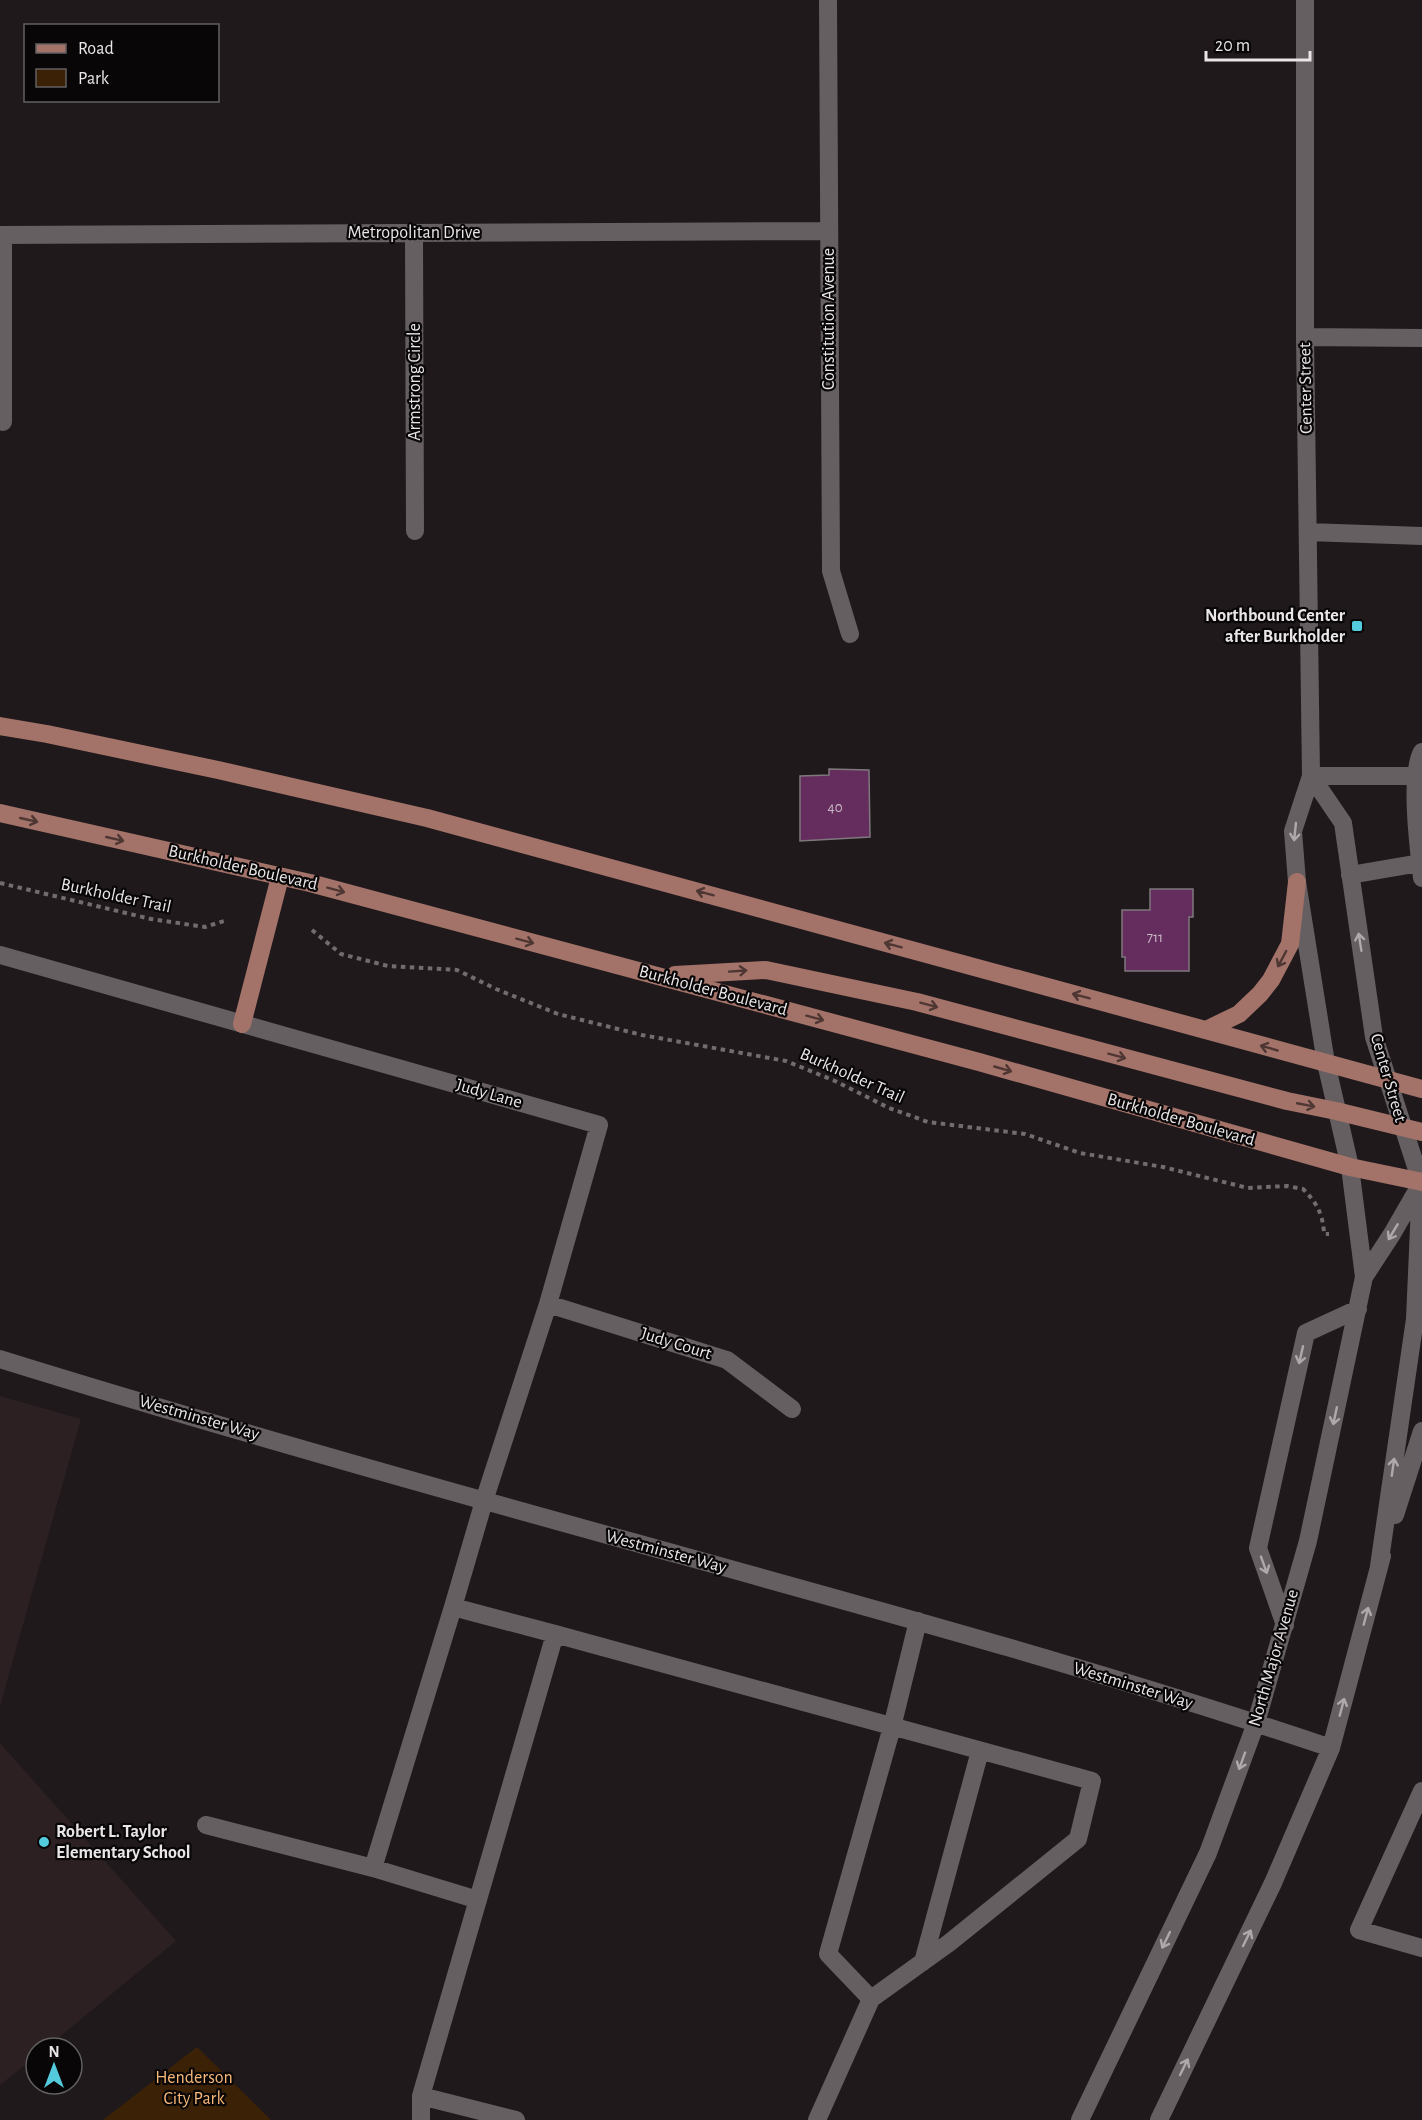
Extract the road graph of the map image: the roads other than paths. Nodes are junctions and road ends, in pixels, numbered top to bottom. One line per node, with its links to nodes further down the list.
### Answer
1 (828, 0): 3 (street, Constitution Avenue)
2 (1305, 0): 6 (street, Center Street)
3 (828, 231): 4 (street, Metropolitan Drive); 12 (street, Constitution Avenue)
4 (414, 233): 5 (street, Metropolitan Drive); 9 (street, Armstrong Circle)
5 (1, 235): 8 (street)
6 (1305, 337): 7 (street); 10 (street, Center Street)
7 (1422, 338)
8 (3, 422)
9 (415, 531)
10 (1308, 532): 11 (street); 16 (street, Center Street)
11 (1422, 536)
12 (850, 634)
13 (0, 726): 25 (main road, one-way to 13)
14 (1422, 752): 15 (street)
15 (1416, 776): 16 (street); 18 (street)
16 (1311, 777): 19 (street, Center Street); 21 (street, Center Street, one-way to 21)
17 (0, 813): 20 (main road, Burkholder Boulevard, one-way to 20)
18 (1421, 871): 19 (street)
19 (1350, 875): 27 (street, Center Street, one-way to 19)
20 (280, 876): 23 (main road, Burkholder Boulevard, one-way to 23); 24 (main road)
21 (1298, 882): 25 (main road, one-way to 25); 26 (street, Center Street)
22 (0, 955): 24 (street, Judy Lane)
23 (658, 976): 29 (main road, one-way to 29); 32 (main road, Burkholder Boulevard, one-way to 32)
24 (242, 1024): 35 (street, Judy Lane)
25 (1206, 1030): 26 (main road, one-way to 25)
26 (1326, 1063): 27 (main road); 29 (street, Center Street)
27 (1387, 1079): 28 (main road); 30 (street, Center Street)
28 (1422, 1089)
29 (1336, 1111): 30 (main road); 32 (street, Center Street)
30 (1403, 1127): 31 (main road); 33 (street, Center Street)
31 (1422, 1132)
32 (1350, 1167): 33 (main road, Burkholder Boulevard); 34 (street, Center Street)
33 (1422, 1182): 34 (street, North Major Avenue, one-way to 34); 41 (street, Center Street, one-way to 33)
34 (1364, 1276): 36 (street, North Major Avenue)
35 (548, 1304): 38 (street, Judy Court); 40 (street, Judy Lane)
36 (1358, 1310): 44 (street, North Major Avenue, one-way to 44); 44 (street, one-way to 44)
37 (0, 1359): 40 (street, Westminster Way)
38 (792, 1409)
39 (1422, 1431): 41 (street)
40 (484, 1501): 42 (street, Judy Lane); 43 (street, Westminster Way)
41 (1379, 1566): 48 (street, one-way to 41)
42 (453, 1607): 45 (street); 52 (street, Judy Lane)
43 (918, 1621): 46 (street, Westminster Way); 47 (street)
44 (1285, 1625): 46 (street, North Major Avenue)
45 (555, 1634): 47 (street); 53 (street)
46 (1256, 1723): 48 (street, Westminster Way); 61 (street, North Major Avenue, one-way to 61)
47 (892, 1727): 49 (street); 56 (street)
48 (1331, 1748): 62 (street, one-way to 48)
49 (980, 1750): 55 (street); 55 (street)
50 (1422, 1791): 54 (street)
51 (206, 1825): 52 (street)
52 (373, 1868): 53 (street)
53 (478, 1900): 57 (street)
54 (1422, 1948)
55 (923, 1962): 56 (street)
56 (871, 1998): 60 (street)
57 (421, 2096): 58 (street); 59 (street)
58 (421, 2120)
59 (516, 2120)
60 (817, 2120)
61 (1080, 2120)
62 (1159, 2120)

